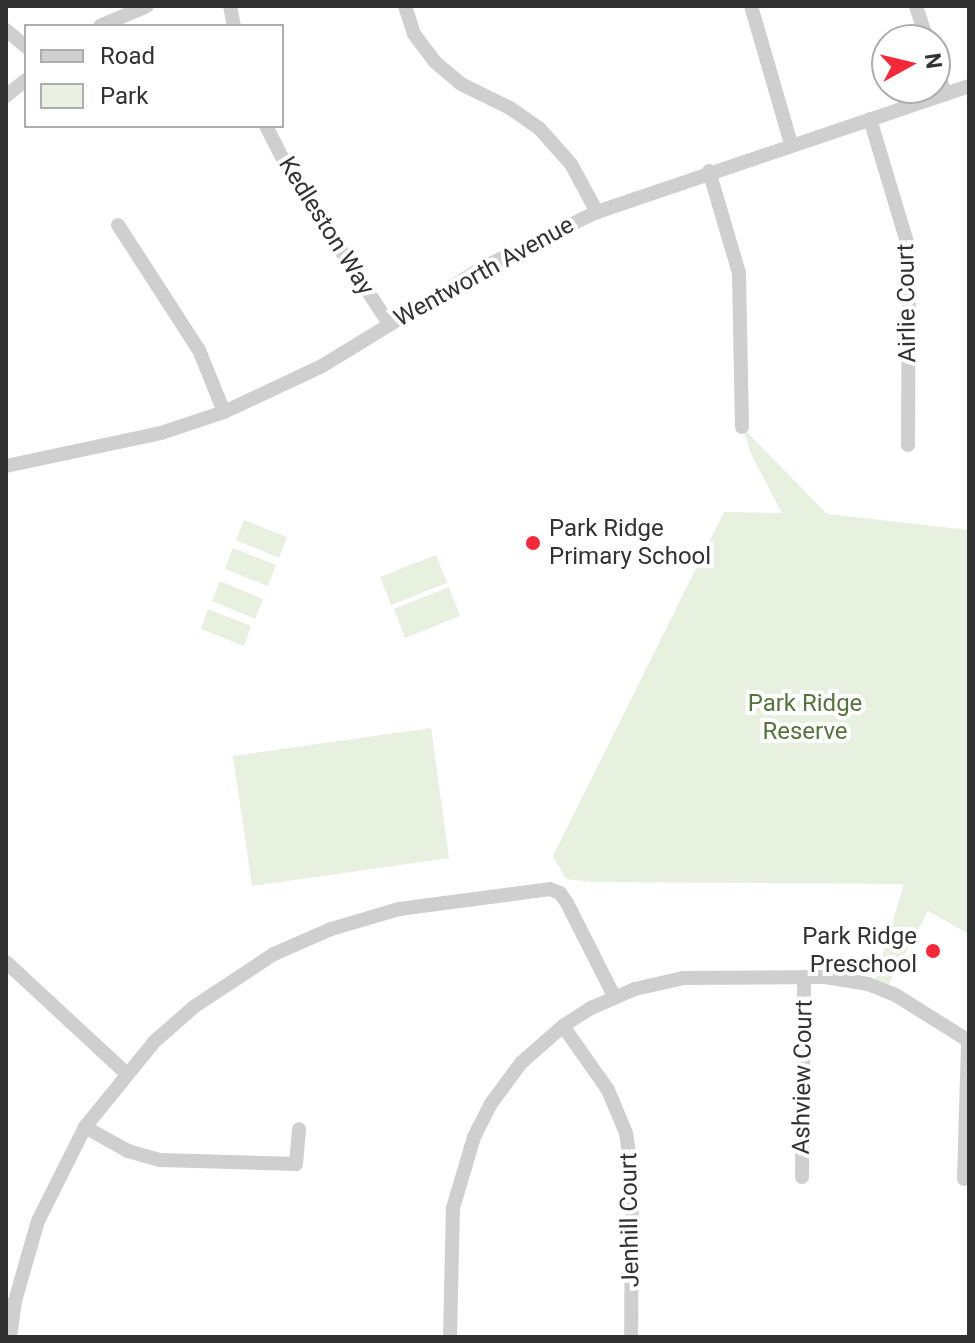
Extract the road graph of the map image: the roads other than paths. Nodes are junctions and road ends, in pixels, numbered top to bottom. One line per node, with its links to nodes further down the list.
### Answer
1 (147, 6): 4 (street)
2 (405, 6): 14 (street)
3 (751, 6): 12 (street)
4 (105, 24)
5 (6, 30): 6 (street)
6 (24, 45)
7 (24, 82): 8 (street)
8 (6, 96)
9 (915, 104): 10 (street, Wentworth Avenue)
10 (870, 119): 12 (street, Wentworth Avenue); 19 (street, Airlie Court)
11 (267, 128): 16 (street, Kedleston Way)
12 (791, 144): 13 (street, Wentworth Avenue)
13 (709, 171): 14 (street, Wentworth Avenue); 18 (street)
14 (597, 212): 16 (street, Wentworth Avenue)
15 (118, 225): 17 (street)
16 (389, 324): 17 (street, Wentworth Avenue)
17 (224, 412): 20 (street, Wentworth Avenue)
18 (742, 427)
19 (908, 445)
20 (6, 466)
21 (6, 962): 26 (street)
22 (804, 977): 23 (street); 25 (street); 29 (street, Ashview Court)
23 (614, 996): 24 (street); 26 (street)
24 (563, 1026): 33 (street); 34 (street, Jenhill Court)
25 (969, 1041): 30 (street)
26 (126, 1073): 27 (street)
27 (85, 1127): 28 (street); 31 (street)
28 (299, 1129)
29 (802, 1177)
30 (964, 1179)
31 (10, 1300): 32 (street)
32 (10, 1337)
33 (450, 1337)
34 (631, 1337)

